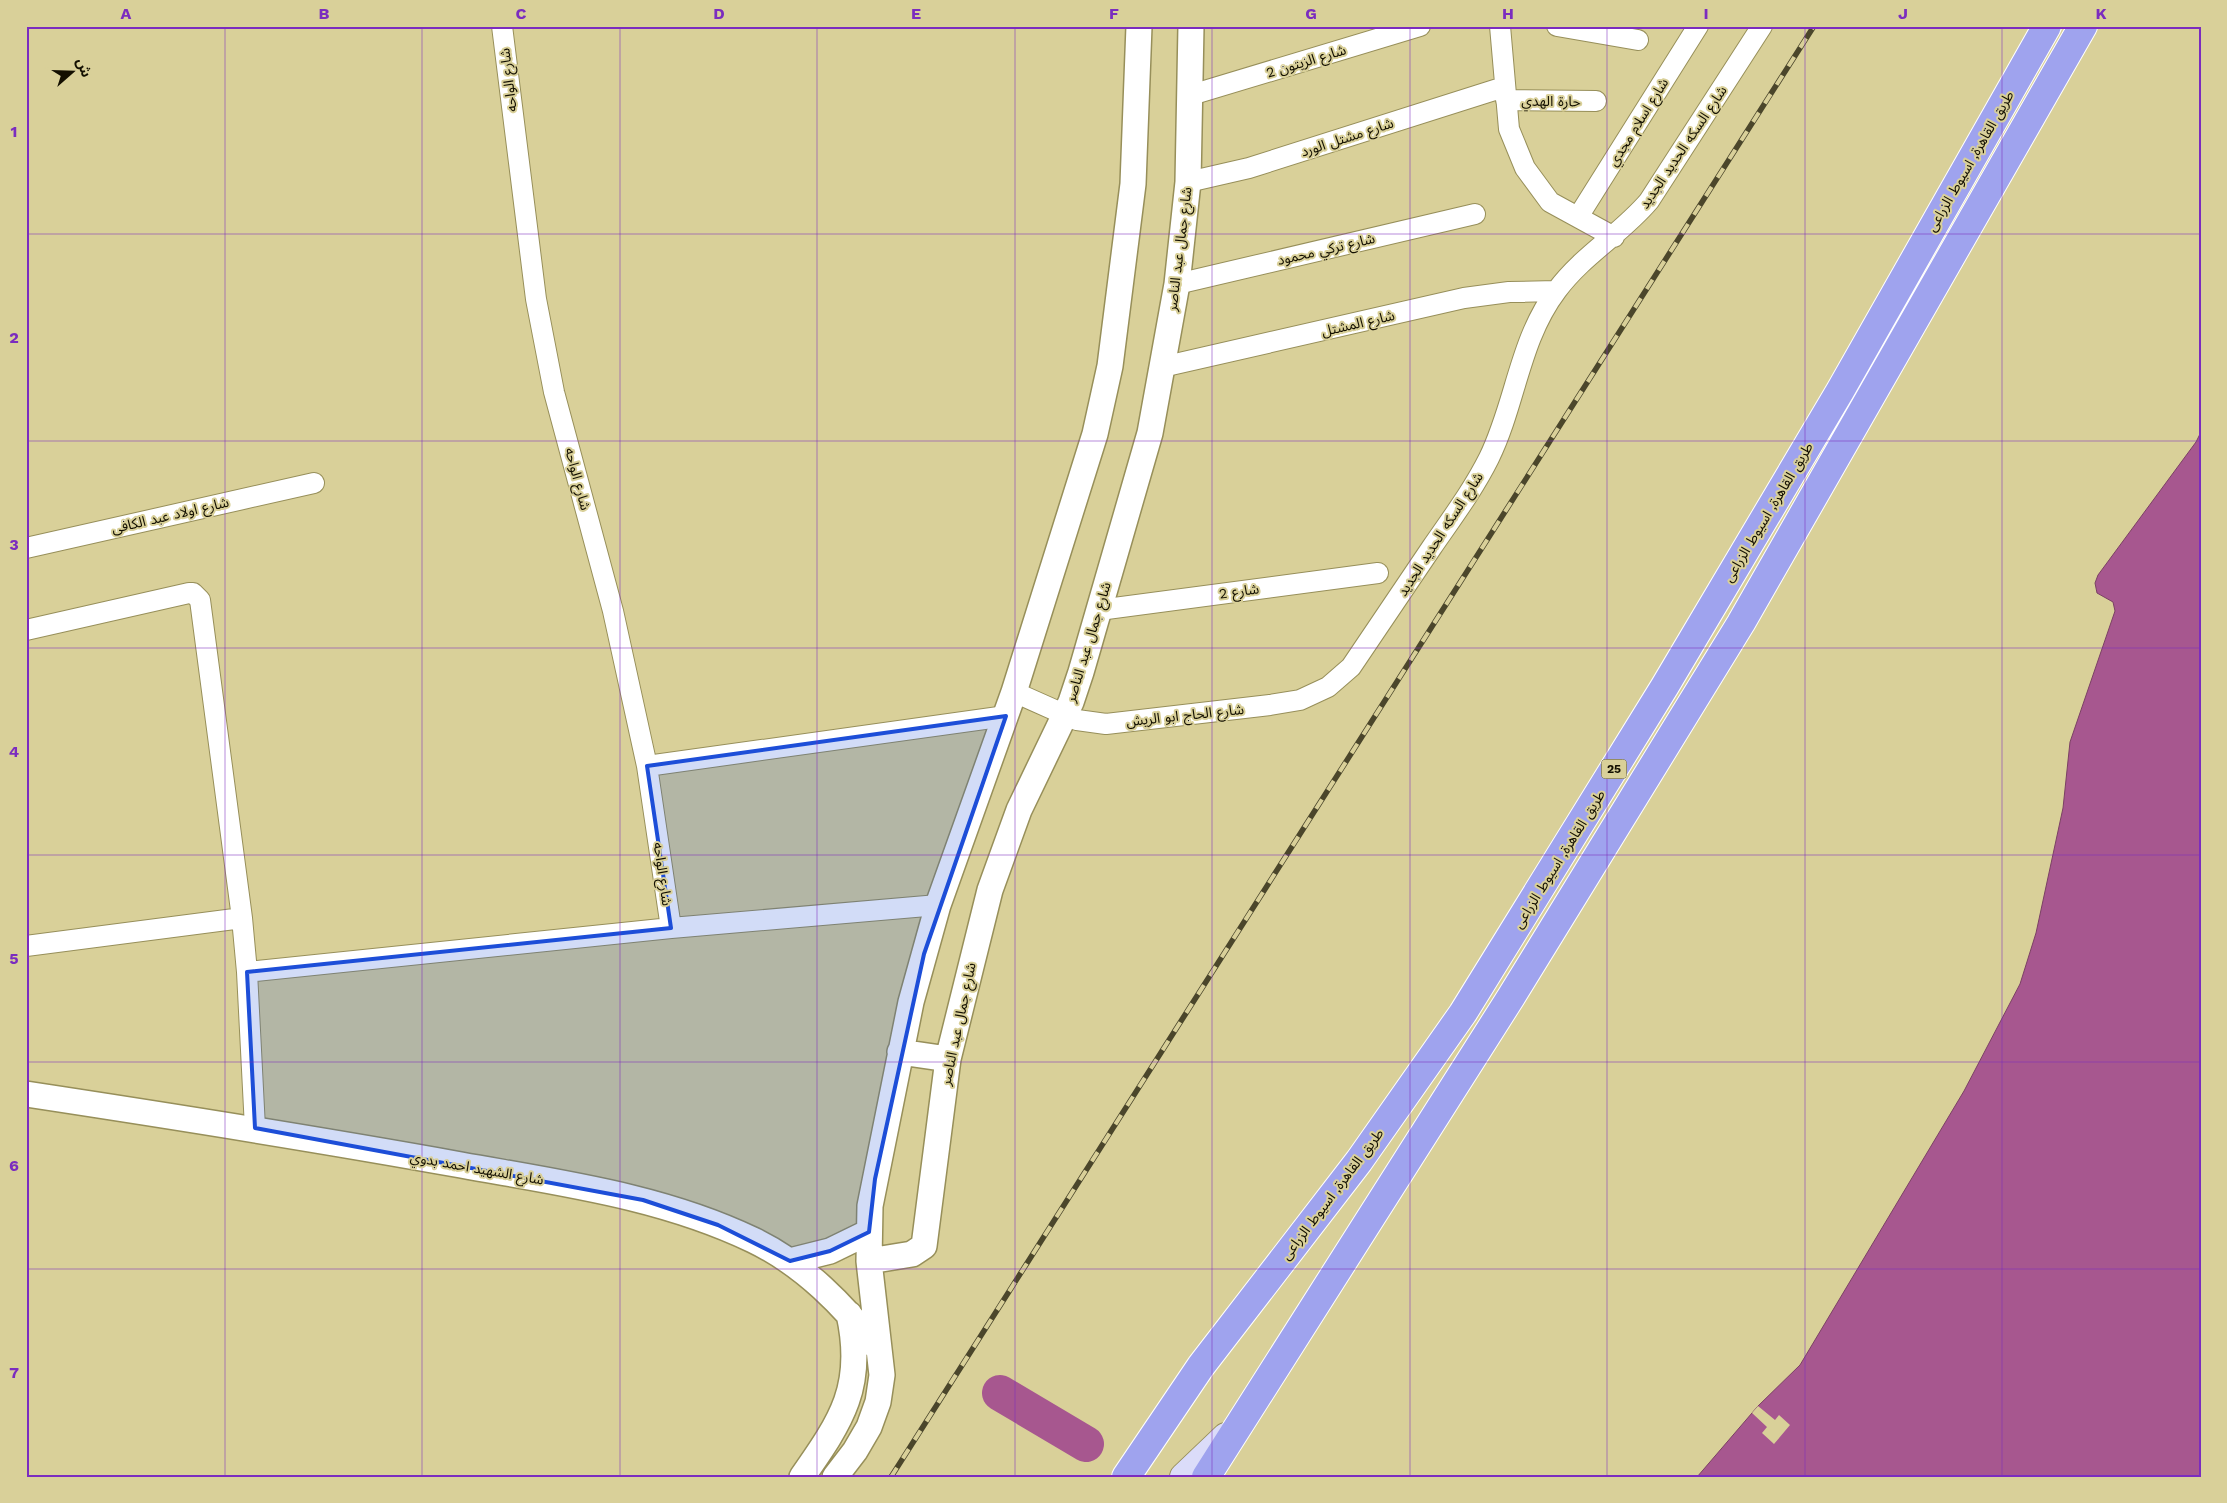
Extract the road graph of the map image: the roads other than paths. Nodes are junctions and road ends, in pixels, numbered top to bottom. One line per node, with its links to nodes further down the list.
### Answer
1 (502, 26): 31 (street, شارع الواحه)
2 (1138, 26): 28 (street)
3 (1191, 26): 13 (street, شارع جمال عبد الناصر)
4 (1420, 26): 13 (street, شارع الزيتون 2)
5 (1500, 26): 12 (street)
6 (1557, 26): 11 (street)
7 (1698, 26): 17 (street, شارع اسلام مجدي)
8 (1762, 26): 18 (street, شارع السكه الحديد الجديد)
9 (2046, 26): 49 (highway, طريق القاهرة, اسيوط الزراعى / 25)
10 (2083, 26): 46 (highway, 25)
11 (1638, 40)
12 (1505, 93): 14 (street, حارة الهدي); 15 (street, شارع مشتل الورد); 17 (street)
13 (1191, 95): 15 (street, شارع جمال عبد الناصر)
14 (1596, 101)
15 (1188, 182): 19 (street, شارع جمال عبد الناصر)
16 (1475, 214): 19 (street, شارع تركي محمود)
17 (1578, 217): 18 (street)
18 (1614, 237): 20 (street, شارع السكه الحديد الجديد)
19 (1177, 284): 21 (street, شارع جمال عبد الناصر)
20 (1556, 291): 21 (street, شارع المشتل); 27 (street, شارع السكه الحديد الجديد)
21 (1162, 367): 25 (street, شارع جمال عبد الناصر)
22 (314, 484): 23 (street, شارع اولاد عبد الكافى)
23 (26, 548)
24 (1378, 573): 25 (street, شارع 2)
25 (1099, 610): 29 (street, شارع جمال عبد الناصر)
26 (26, 630): 33 (street)
27 (1351, 666): 29 (street, شارع الحاج ابو الريش)
28 (1014, 692): 29 (street, شارع الحاج ابو الريش); 30 (street)
29 (1065, 714): 38 (street, شارع جمال عبد الناصر)
30 (1006, 716): 31 (street); 32 (street)
31 (647, 766): 34 (street, شارع الواحه)
32 (938, 905): 34 (street); 37 (street)
33 (242, 918): 35 (street); 36 (street)
34 (671, 928): 36 (street)
35 (26, 946)
36 (247, 972): 40 (street)
37 (900, 1052): 38 (street); 41 (street)
38 (948, 1059): 43 (street, شارع جمال عبد الناصر)
39 (26, 1094): 40 (street, شارع الشهيد احمد بدوي)
40 (255, 1128): 42 (street, شارع الشهيد احمد بدوي)
41 (870, 1232): 42 (street); 43 (street)
42 (790, 1261): 44 (street, شارع الشهيد احمد بدوي)
43 (869, 1261): 45 (street)
44 (849, 1314): 45 (street, شارع الشهيد احمد بدوي); 47 (street)
45 (880, 1352): 48 (street)
46 (1235, 1429): 50 (main road); 51 (highway, 25)
47 (802, 1477)
48 (835, 1477)
49 (1126, 1477)
50 (1184, 1477)
51 (1206, 1477)

